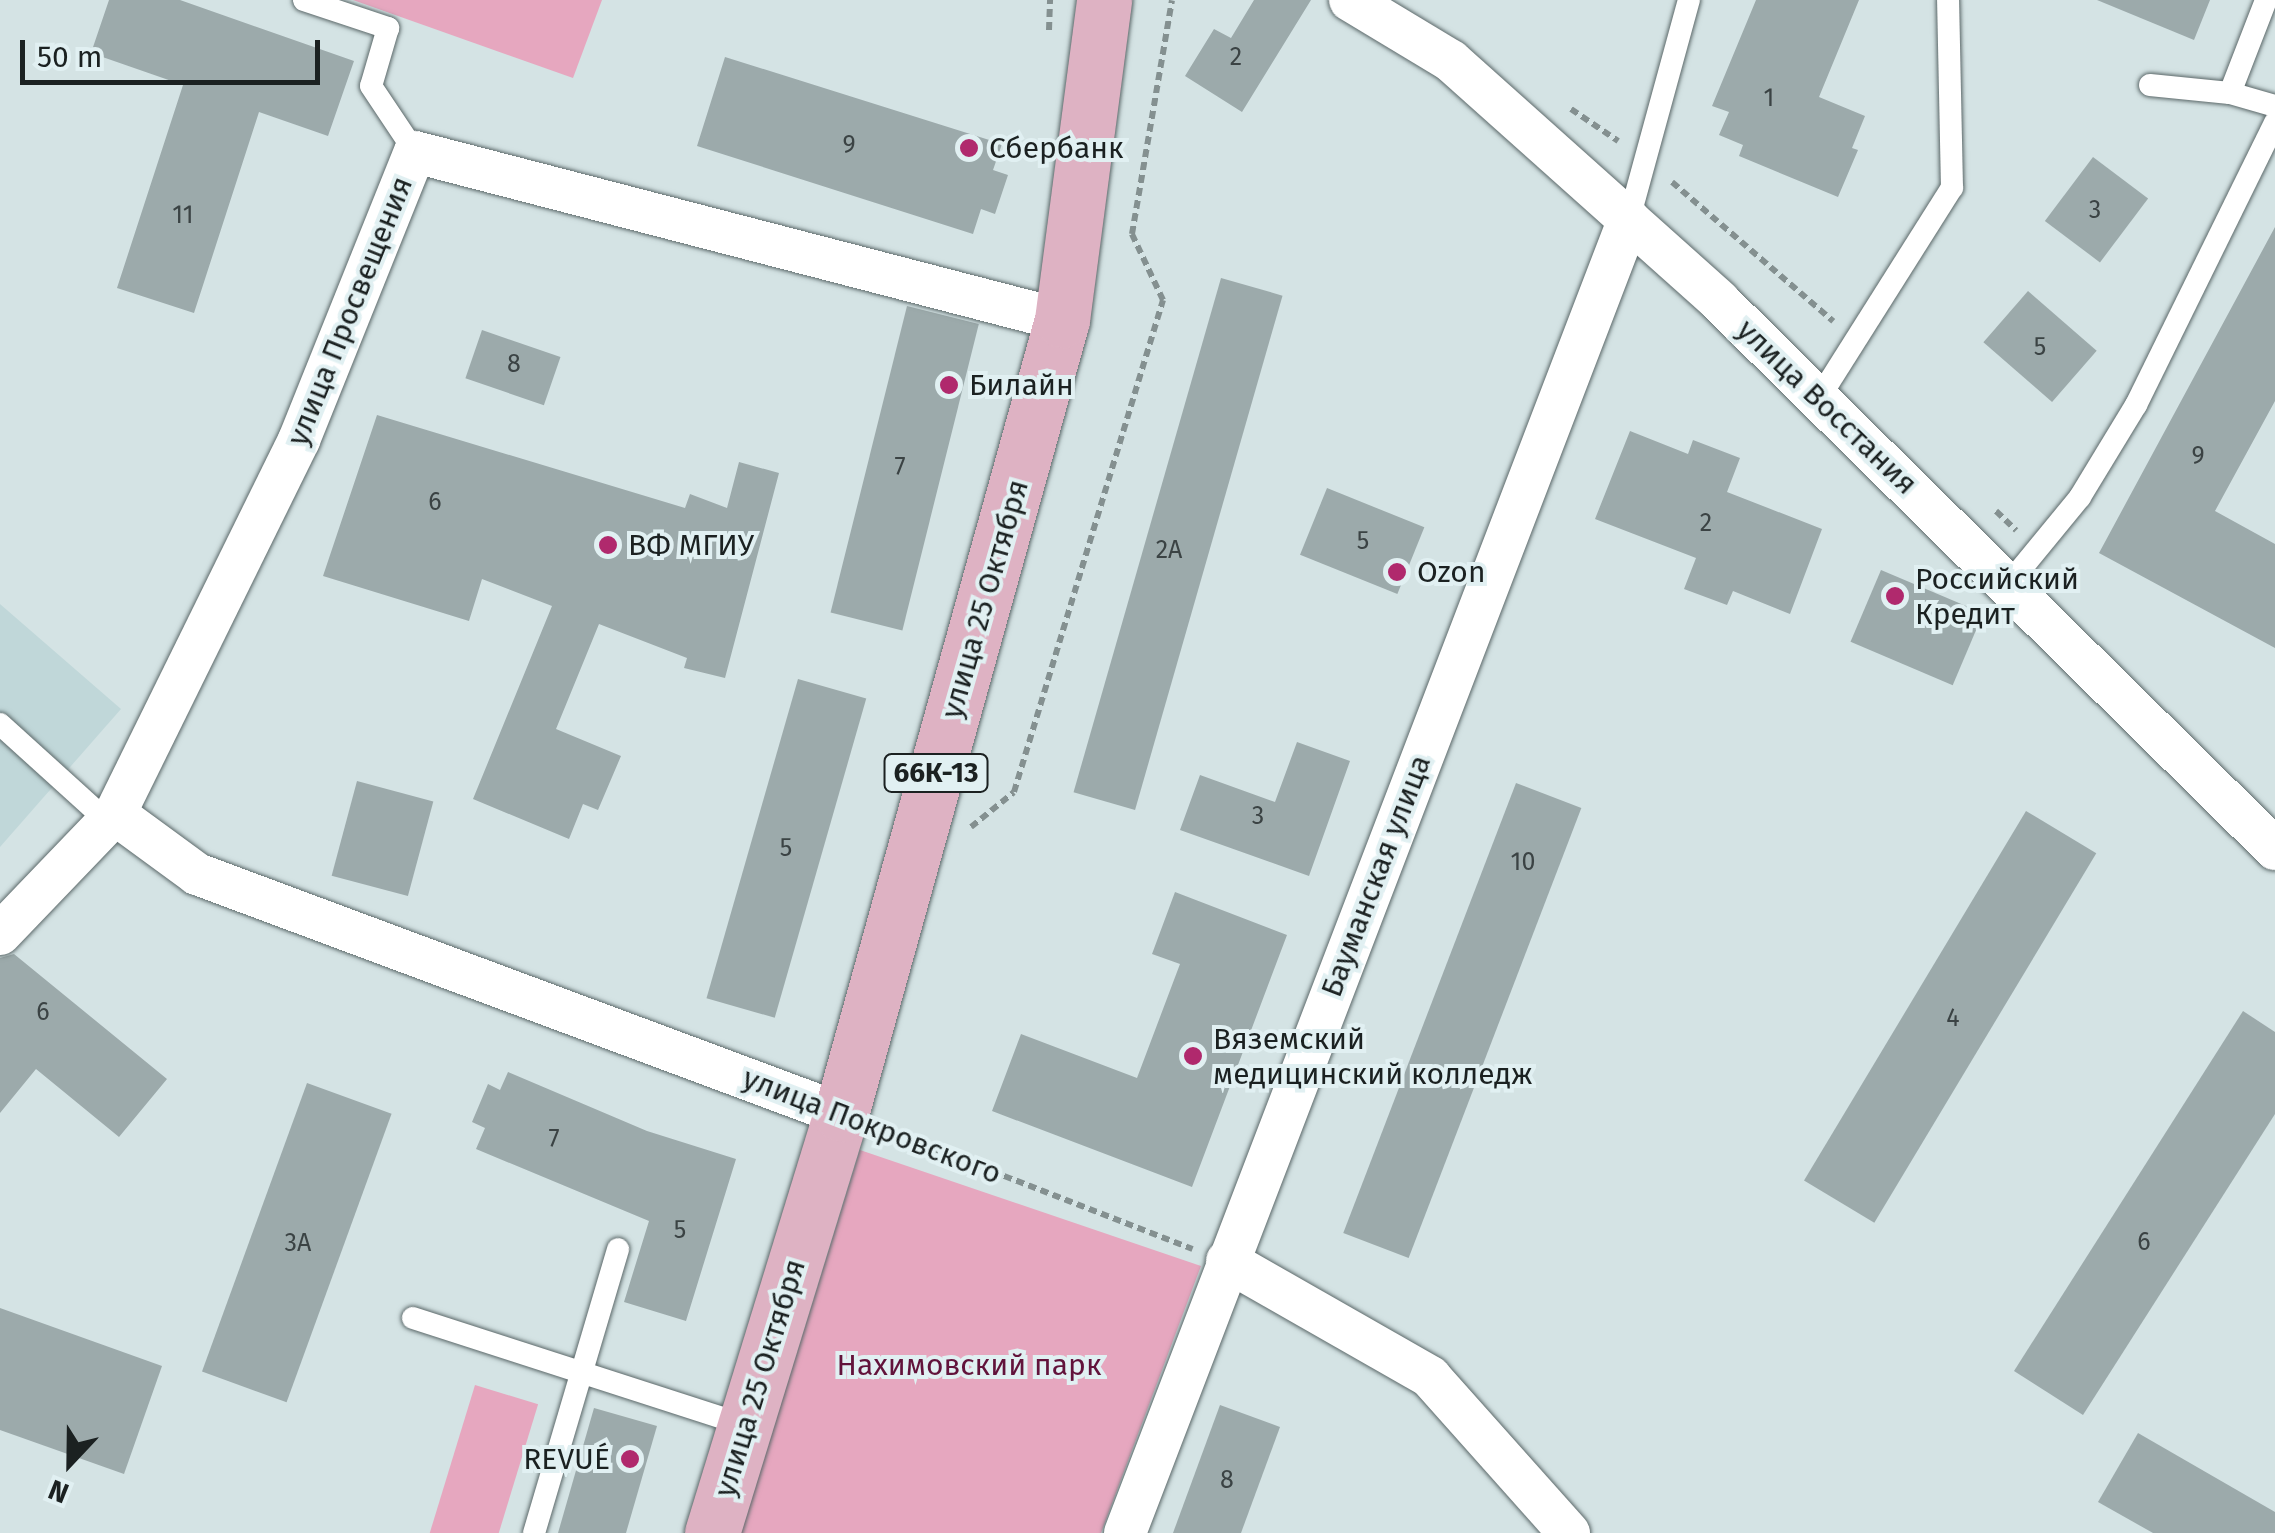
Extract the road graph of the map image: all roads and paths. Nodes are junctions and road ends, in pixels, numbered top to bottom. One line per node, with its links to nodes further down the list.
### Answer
1 (304, 0): 12 (lane)
2 (1104, 0): 14 (main road, улица 25 Октября / 66К-13)
3 (1172, 0): 19 (path)
4 (1350, 0): 13 (street, улица Восстания)
5 (1689, 0): 13 (lane)
6 (1948, 0): 15 (lane)
7 (2266, 0): 9 (lane)
8 (2150, 85): 9 (lane)
9 (2230, 93): 10 (lane)
10 (2275, 106)
11 (2275, 122): 16 (lane)
12 (414, 152): 14 (street, улица Просвещения); 18 (street, улица Просвещения)
13 (1628, 219): 15 (street, улица Восстания); 24 (street, Бауманская улица)
14 (1062, 320): 22 (main road, улица 25 Октября / 66К-13)
15 (1820, 398): 16 (street, улица Восстания)
16 (2007, 586): 20 (street, улица Восстания)
17 (0, 724): 18 (lane)
18 (112, 818): 21 (street, улица Просвещения); 22 (street, улица Покровского)
19 (968, 828)
20 (2275, 849)
21 (6, 914)
22 (873, 1119): 24 (path, улица Покровского); 27 (main road, улица 25 Октября / 66К-13)
23 (618, 1249): 26 (lane)
24 (1227, 1261): 30 (street, Бауманская улица); 31 (street)
25 (413, 1318): 26 (lane)
26 (582, 1372): 27 (lane); 28 (lane)
27 (745, 1425): 29 (main road, улица 25 Октября / 66К-13)
28 (534, 1533)
29 (712, 1533)
30 (1126, 1533)
31 (1569, 1533)

